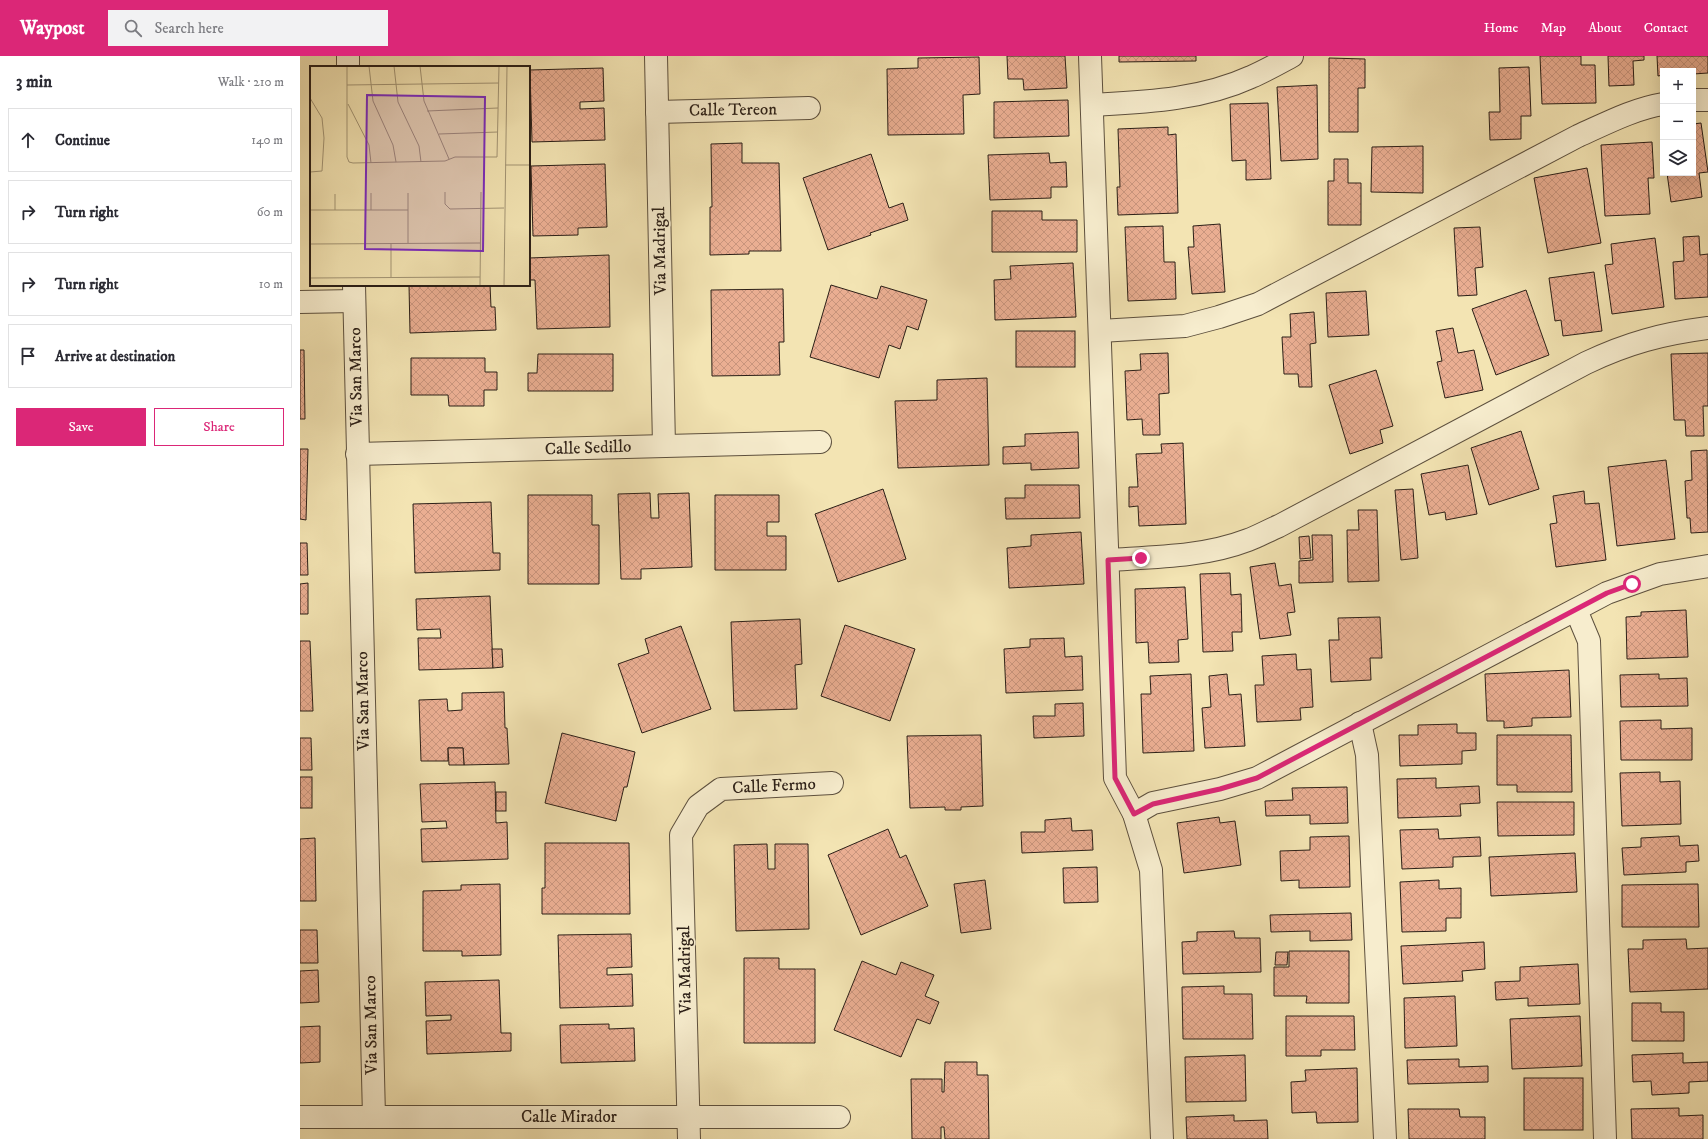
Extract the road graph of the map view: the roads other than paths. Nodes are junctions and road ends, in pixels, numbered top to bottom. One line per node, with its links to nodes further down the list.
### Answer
1 (656, 56): 9 (street, Via Madrigal)
2 (1090, 56): 6 (street)
3 (1292, 56): 6 (street)
4 (1696, 100): 5 (street)
5 (1708, 100)
6 (1092, 105): 13 (street)
7 (1660, 105): 13 (street)
8 (809, 108): 9 (street, Calle Tereon)
9 (657, 112): 15 (street, Via Madrigal)
10 (354, 293): 11 (street); 16 (street, Via San Marco)
11 (300, 302)
12 (1708, 328): 17 (street)
13 (1100, 331): 17 (street)
14 (820, 442): 15 (street, Calle Sedillo)
15 (664, 446): 16 (street, Calle Sedillo)
16 (357, 454): 25 (street, Via San Marco)
17 (1108, 560): 23 (street)
18 (1708, 566): 19 (street)
19 (1576, 610): 20 (street); 31 (street)
20 (1360, 723): 23 (street); 30 (street)
21 (832, 783): 22 (street, Calle Fermo)
22 (698, 806): 26 (street, Via Madrigal)
23 (1134, 814): 29 (street)
24 (300, 1117): 25 (street, Calle Mirador)
25 (374, 1117): 26 (street, Calle Mirador)
26 (688, 1117): 27 (street, Calle Mirador); 28 (street, Via Madrigal)
27 (839, 1117)
28 (689, 1139)
29 (1162, 1139)
30 (1385, 1139)
31 (1604, 1139)

